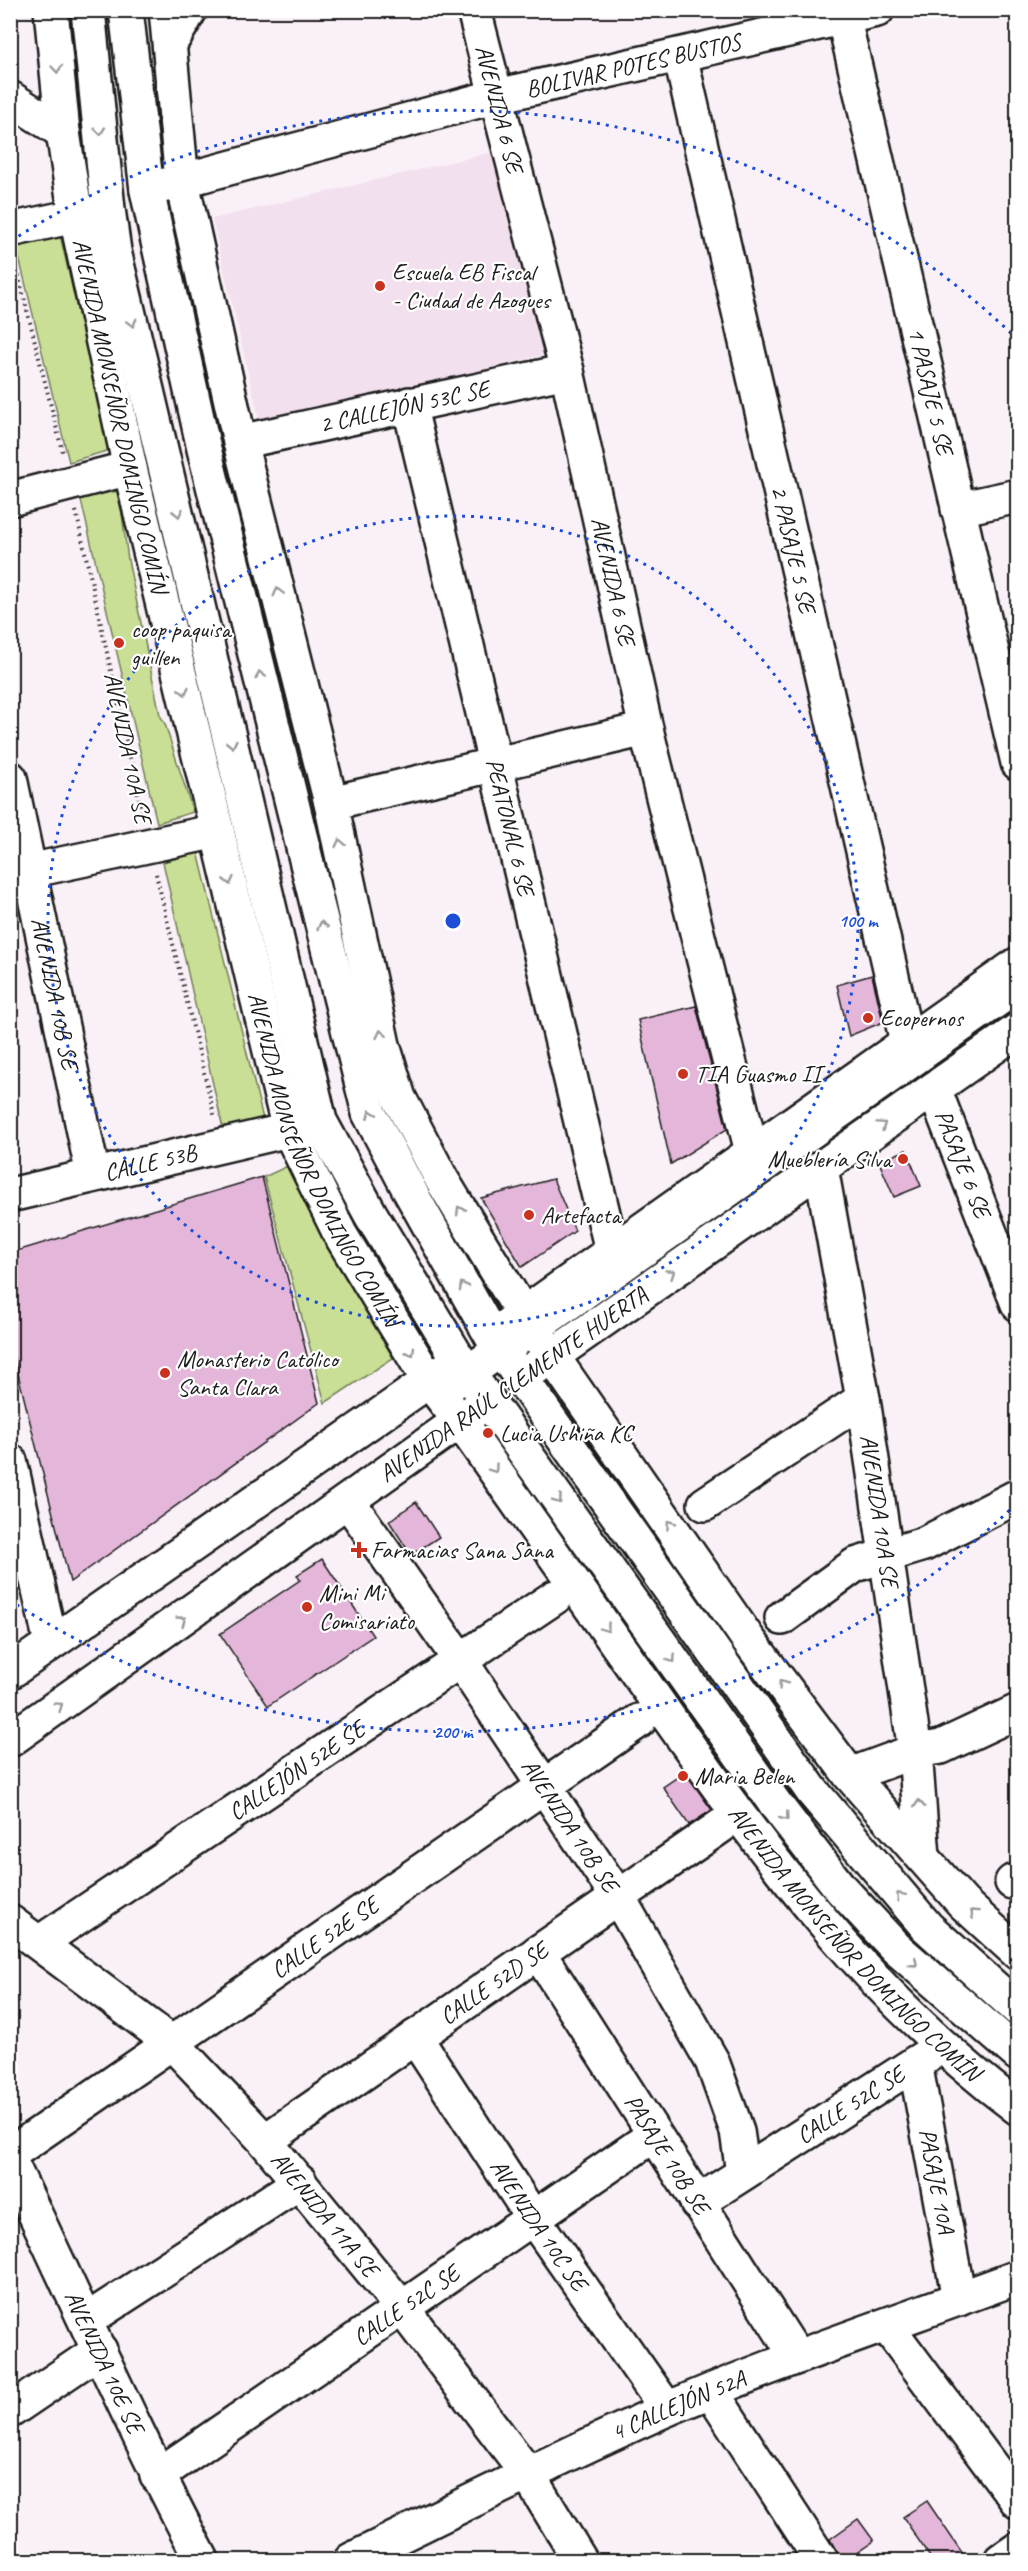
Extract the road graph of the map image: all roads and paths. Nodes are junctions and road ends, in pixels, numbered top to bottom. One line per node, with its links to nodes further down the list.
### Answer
1 (51, 10): 13 (street, AVENIDA MONSEÑOR DOMINGO COMÍN, one-way to 13)
2 (88, 10): 16 (street, AVENIDA MONSEÑOR DOMINGO COMÍN, one-way to 16)
3 (126, 10): 15 (street)
4 (166, 10): 9 (street)
5 (189, 10): 9 (street)
6 (474, 10): 11 (street, AVENIDA 6 SE)
7 (877, 10): 8 (street, BOLIVAR POTES BUSTOS)
8 (844, 20): 10 (street, BOLIVAR POTES BUSTOS); 26 (street, 1 PASAJE 5 SE)
9 (170, 44): 14 (street)
10 (680, 55): 11 (street, BOLIVAR POTES BUSTOS); 40 (street, 2 PASAJE 5 SE)
11 (497, 96): 14 (street, BOLIVAR POTES BUSTOS); 19 (street, AVENIDA 6 SE)
12 (10, 98): 13 (street)
13 (63, 132): 17 (street, AVENIDA MONSEÑOR DOMINGO COMÍN)
14 (182, 182): 15 (street, BOLIVAR POTES BUSTOS); 21 (street)
15 (147, 190): 51 (street, one-way to 15)
16 (108, 209): 17 (street); 35 (street, AVENIDA MONSEÑOR DOMINGO COMÍN, one-way to 35)
17 (76, 217): 18 (street); 22 (street, AVENIDA MONSEÑOR DOMINGO COMÍN)
18 (12, 243): 23 (path, AVENIDA 10A SE)
19 (567, 371): 20 (street, 2 CALLEJÓN 53C SE); 27 (street, AVENIDA 6 SE)
20 (409, 404): 21 (street, 2 CALLEJÓN 53C SE); 29 (street, PEATONAL 6 SE)
21 (240, 442): 31 (street, one-way to 21)
22 (130, 468): 23 (street); 32 (street, AVENIDA MONSEÑOR DOMINGO COMÍN, one-way to 32)
23 (71, 484): 25 (street); 33 (path, AVENIDA 10A SE)
24 (1017, 496): 26 (street)
25 (10, 499)
26 (958, 509): 28 (street, 1 PASAJE 5 SE)
27 (646, 729): 29 (street); 44 (street, AVENIDA 6 SE)
28 (1017, 763)
29 (494, 765): 31 (street); 48 (street, PEATONAL 6 SE)
30 (10, 778): 34 (street, AVENIDA 10B SE)
31 (332, 803): 50 (street, one-way to 31)
32 (217, 831): 33 (street); 36 (street, AVENIDA MONSEÑOR DOMINGO COMÍN, one-way to 36)
33 (150, 845): 34 (street); 43 (path, AVENIDA 10A SE)
34 (20, 873): 46 (street, AVENIDA 10B SE)
35 (272, 916): 36 (street); 53 (street, AVENIDA MONSEÑOR DOMINGO COMÍN)
36 (239, 922): 42 (street, AVENIDA MONSEÑOR DOMINGO COMÍN)
37 (1017, 964): 40 (street, AVENIDA RAÚL CLEMENTE HUERTA)
38 (1017, 985): 50 (street)
39 (1017, 1030): 41 (street, AVENIDA RAÚL CLEMENTE HUERTA)
40 (907, 1042): 44 (street, AVENIDA RAÚL CLEMENTE HUERTA)
41 (934, 1089): 45 (street, AVENIDA RAÚL CLEMENTE HUERTA, one-way to 41); 49 (street, PASAJE 6 SE)
42 (289, 1130): 43 (street, CALLE 53B); 55 (street, AVENIDA MONSEÑOR DOMINGO COMÍN, one-way to 55)
43 (221, 1145): 46 (street, CALLE 53B)
44 (752, 1152): 48 (street, AVENIDA RAÚL CLEMENTE HUERTA)
45 (821, 1168): 52 (street, AVENIDA RAÚL CLEMENTE HUERTA, one-way to 45); 56 (street, AVENIDA 10A SE)
46 (93, 1175): 47 (street, CALLE 53B)
47 (10, 1195)
48 (612, 1251): 50 (street, AVENIDA RAÚL CLEMENTE HUERTA)
49 (1017, 1304)
50 (528, 1321): 51 (street, AVENIDA RAÚL CLEMENTE HUERTA); 52 (street)
51 (496, 1343): 53 (street, AVENIDA RAÚL CLEMENTE HUERTA); 54 (street)
52 (552, 1356): 54 (street, AVENIDA RAÚL CLEMENTE HUERTA); 71 (street, one-way to 52)
53 (463, 1366): 55 (street, AVENIDA RAÚL CLEMENTE HUERTA); 57 (street, AVENIDA MONSEÑOR DOMINGO COMÍN)
54 (519, 1378): 57 (street, AVENIDA RAÚL CLEMENTE HUERTA); 73 (street)
55 (433, 1387): 58 (street, AVENIDA MONSEÑOR DOMINGO COMÍN); 66 (street, AVENIDA RAÚL CLEMENTE HUERTA); 69 (street)
56 (863, 1399): 62 (street); 63 (street, AVENIDA 10A SE)
57 (488, 1401): 58 (street, AVENIDA RAÚL CLEMENTE HUERTA); 80 (street, AVENIDA MONSEÑOR DOMINGO COMÍN, one-way to 80)
58 (460, 1421): 61 (street, AVENIDA RAÚL CLEMENTE HUERTA); 82 (street, AVENIDA MONSEÑOR DOMINGO COMÍN, one-way to 82)
59 (10, 1461): 66 (street)
60 (1017, 1496): 63 (street)
61 (348, 1501): 67 (street, AVENIDA 10B SE); 74 (street, AVENIDA RAÚL CLEMENTE HUERTA, one-way to 61)
62 (705, 1504)
63 (886, 1557): 65 (street); 75 (street, AVENIDA 10A SE)
64 (555, 1597): 67 (street, CALLEJÓN 52E SE)
65 (782, 1618)
66 (51, 1643): 68 (street, AVENIDA RAÚL CLEMENTE HUERTA)
67 (460, 1660): 77 (street, AVENIDA 10B SE); 84 (street, CALLEJÓN 52E SE)
68 (10, 1672)
69 (10, 1685)
70 (1017, 1711): 75 (street)
71 (804, 1714): 73 (street); 76 (street)
72 (639, 1721): 77 (street, CALLE 52E SE)
73 (772, 1734): 87 (street, one-way to 73)
74 (10, 1740)
75 (915, 1751): 76 (street); 79 (street, AVENIDA 10A SE, one-way to 75)
76 (850, 1775): 79 (street)
77 (543, 1787): 81 (street, AVENIDA 10B SE); 89 (street, CALLE 52E SE)
78 (721, 1826): 81 (street, CALLE 52D SE)
79 (923, 1857): 86 (street, one-way to 79)
80 (841, 1889): 82 (street); 91 (street, AVENIDA MONSEÑOR DOMINGO COMÍN, one-way to 91)
81 (618, 1897): 85 (street, CALLE 52D SE); 97 (street, AVENIDA 10B SE)
82 (812, 1912): 90 (street, AVENIDA MONSEÑOR DOMINGO COMÍN)
83 (10, 1922): 84 (street, AVENIDA 11A SE)
84 (39, 1943): 89 (street, AVENIDA 11A SE)
85 (538, 1952): 88 (street, CALLE 52D SE); 93 (street, PASAJE 10B SE)
86 (1017, 1953)
87 (1017, 2008)
88 (416, 2037): 94 (street, CALLE 52D SE); 100 (street, AVENIDA 10C SE)
89 (172, 2043): 94 (street, AVENIDA 11A SE); 95 (street, CALLE 52E SE)
90 (929, 2054): 92 (street, AVENIDA MONSEÑOR DOMINGO COMÍN); 97 (street, CALLE 52C SE); 102 (street, PASAJE 10A)
91 (1017, 2054)
92 (1016, 2109)
93 (654, 2135): 99 (street, PASAJE 10B SE); 100 (street, CALLE 52C SE)
94 (266, 2141): 98 (street, AVENIDA 11A SE)
95 (10, 2154)
96 (10, 2160): 104 (street, AVENIDA 10E SE)
97 (743, 2173): 99 (street, CALLE 52C SE)
98 (300, 2182): 103 (street, AVENIDA 11A SE); 104 (street)
99 (697, 2203): 107 (street, PASAJE 10B SE)
100 (532, 2218): 103 (street, CALLE 52C SE); 109 (street, AVENIDA 10C SE)
101 (1017, 2277): 102 (street, 4 CALLEJÓN 52A)
102 (959, 2299): 105 (street, 4 CALLEJÓN 52A)
103 (402, 2308): 111 (street, AVENIDA 11A SE); 112 (street, CALLE 52C SE)
104 (87, 2320): 106 (street, AVENIDA 10E SE)
105 (887, 2326): 107 (street, 4 CALLEJÓN 52A); 113 (street)
106 (100, 2350): 110 (street); 112 (street, AVENIDA 10E SE)
107 (797, 2357): 108 (street, 4 CALLEJÓN 52A)
108 (711, 2391): 109 (street, 4 CALLEJÓN 52A); 119 (street)
109 (667, 2409): 111 (street, 4 CALLEJÓN 52A)
110 (10, 2412)
111 (527, 2473): 115 (street, 4 CALLEJÓN 52A); 118 (street, AVENIDA 11A SE)
112 (158, 2476): 116 (street, AVENIDA 10E SE)
113 (1017, 2502)
114 (1017, 2549): 120 (street)
115 (388, 2552): 117 (street, 4 CALLEJÓN 52A)
116 (202, 2560)
117 (351, 2560)
118 (580, 2560)
119 (821, 2560)
120 (1002, 2560)

